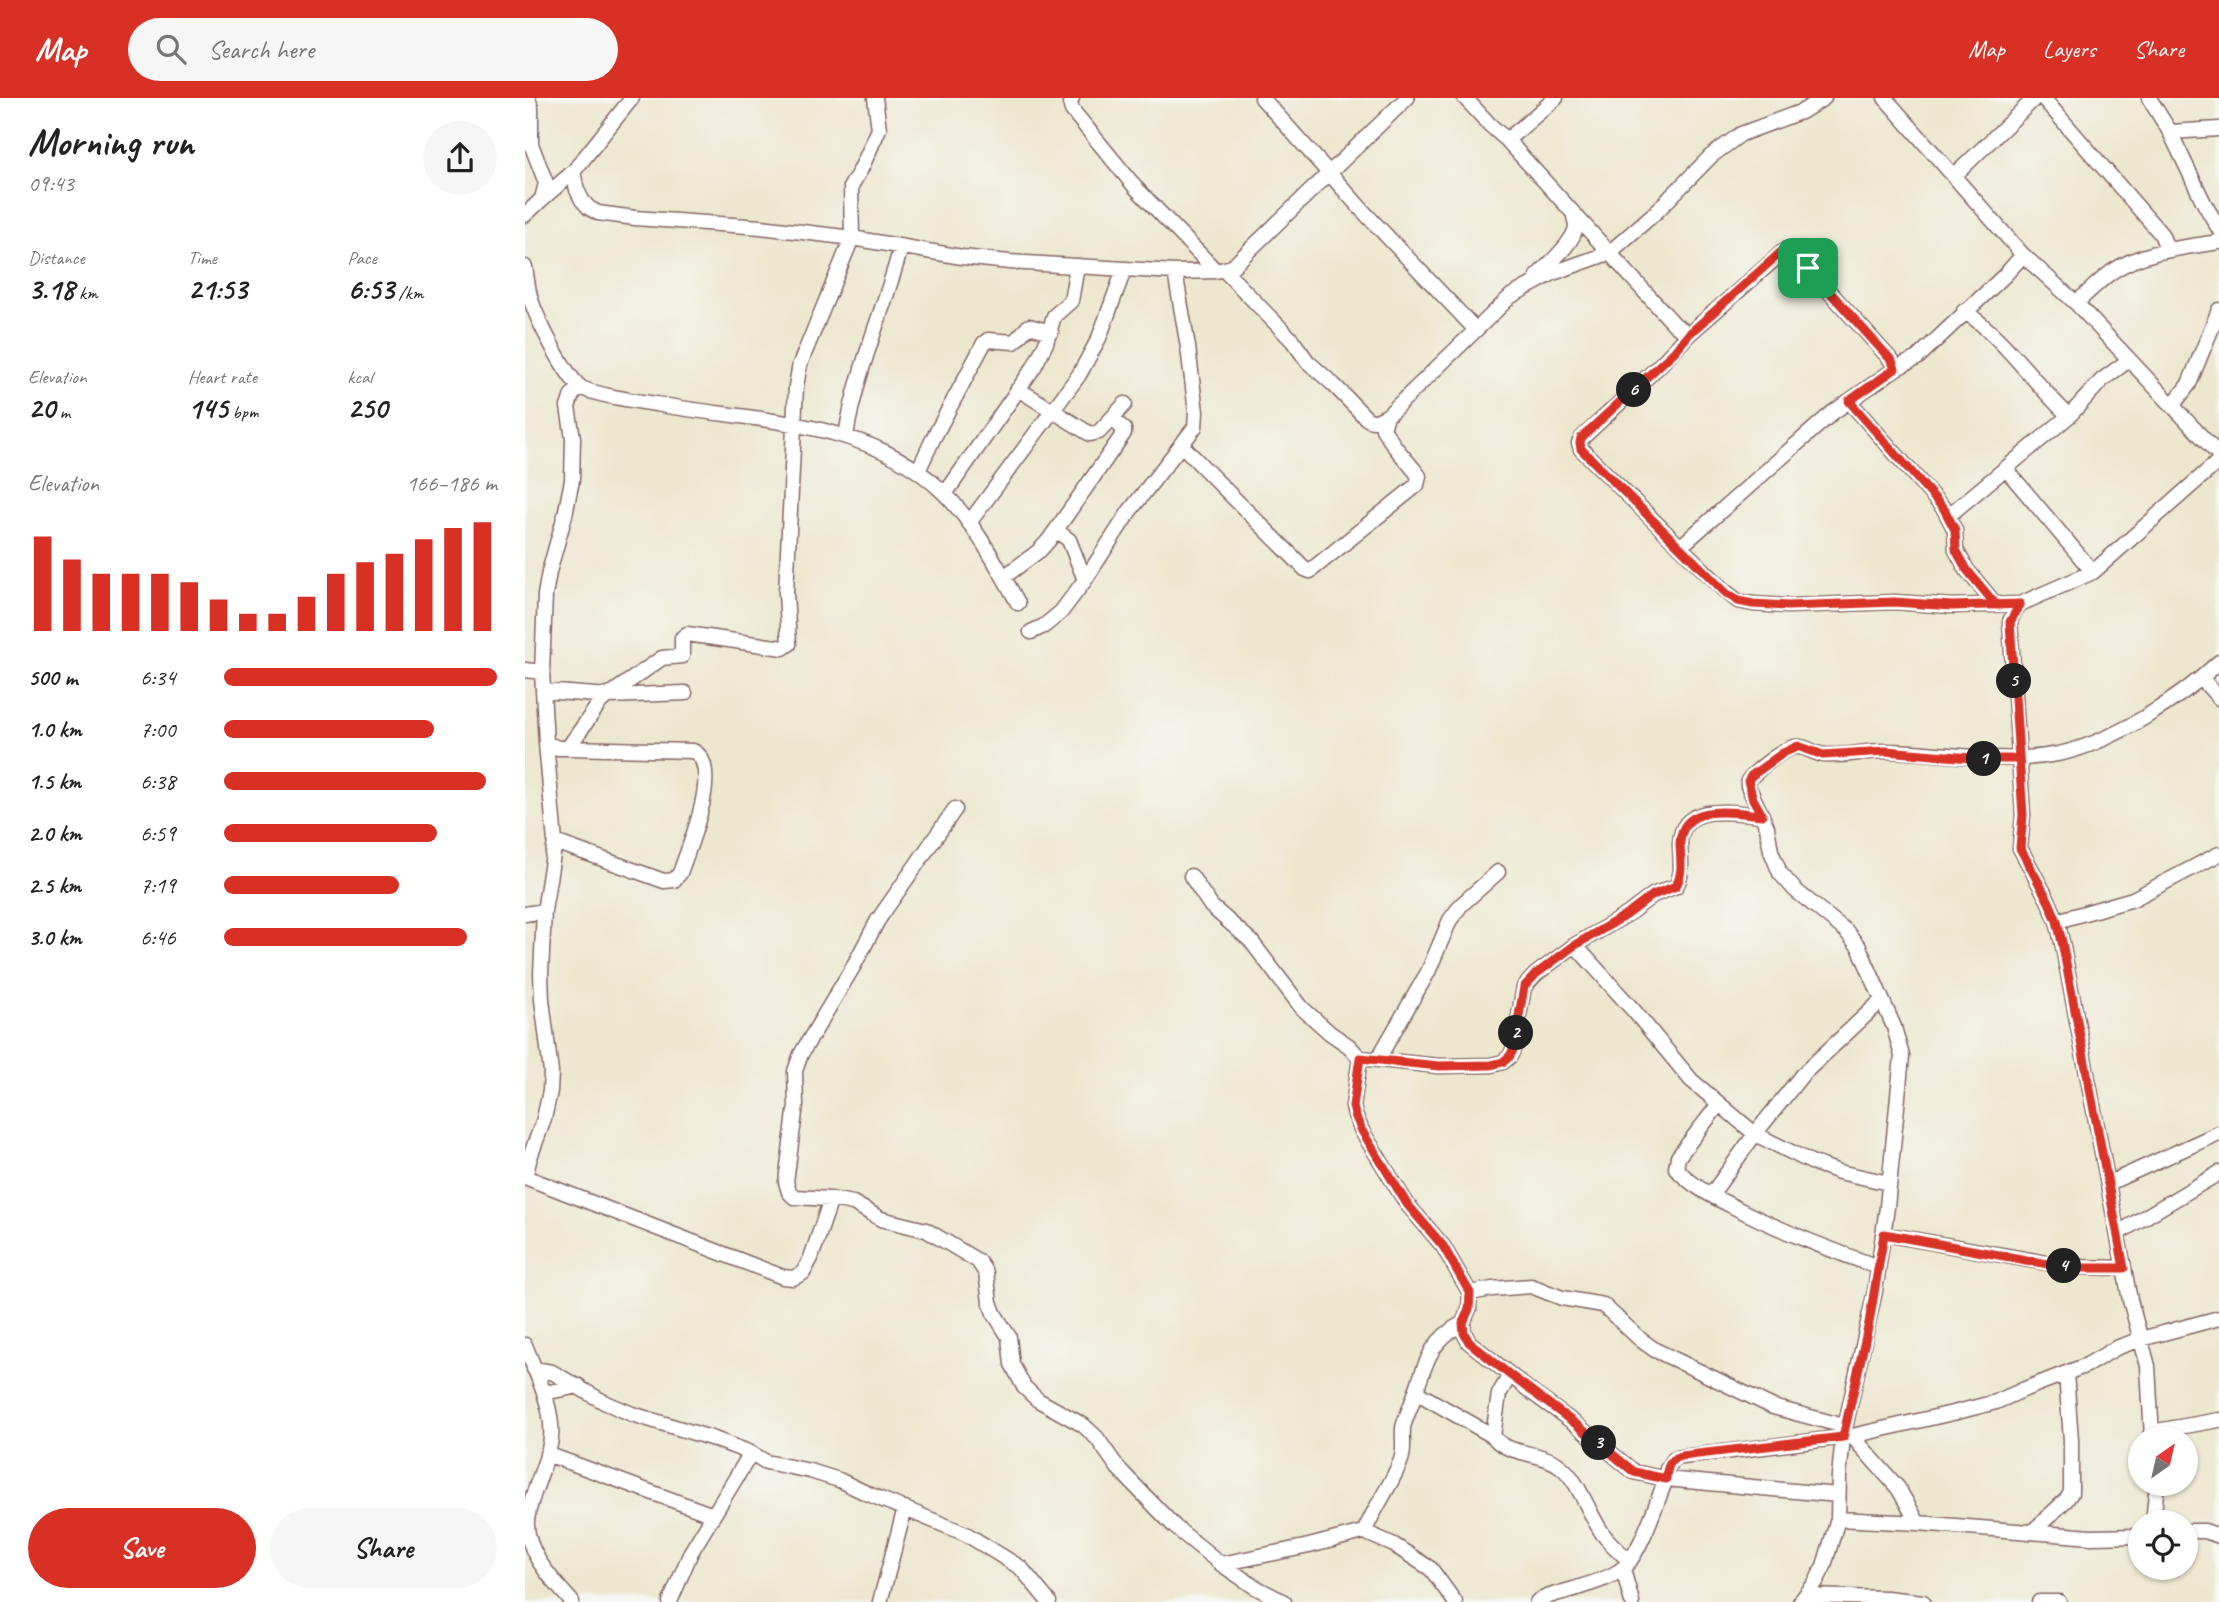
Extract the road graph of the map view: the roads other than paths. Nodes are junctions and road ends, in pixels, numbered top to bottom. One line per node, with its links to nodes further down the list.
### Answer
1 (528, 98): 20 (street)
2 (632, 98): 17 (street)
3 (875, 98): 23 (street)
4 (1072, 98): 32 (street)
5 (1262, 98): 18 (street)
6 (1407, 98): 18 (street)
7 (1465, 98): 16 (street)
8 (1556, 98): 16 (street)
9 (1823, 98): 27 (street)
10 (1885, 98): 19 (street)
11 (2035, 98): 19 (street)
12 (2043, 98): 26 (street)
13 (2149, 98): 15 (street)
14 (2219, 129): 15 (street)
15 (2170, 132): 22 (street)
16 (1507, 140): 21 (street)
17 (573, 172): 20 (street); 23 (street)
18 (1331, 174): 32 (street); 38 (street)
19 (1954, 176): 28 (street)
20 (531, 207)
21 (1574, 215): 27 (street); 34 (street)
22 (2219, 229)
23 (852, 237): 25 (street); 52 (street)
24 (2219, 242): 26 (street)
25 (901, 247): 29 (street); 53 (street)
26 (2168, 250): 35 (street)
27 (1609, 253): 34 (street); 40 (street)
28 (2023, 255): 35 (street); 37 (street)
29 (1077, 266): 31 (street); 39 (street)
30 (525, 267): 43 (street)
31 (1124, 270): 33 (street); 48 (street)
32 (1220, 271): 33 (street); 49 (street)
33 (1175, 272): 54 (street)
34 (1528, 286): 38 (street)
35 (2076, 303): 41 (street)
36 (2219, 310): 47 (street)
37 (1964, 311): 42 (street); 50 (street)
38 (1476, 330): 49 (street)
39 (1051, 332): 44 (street); 58 (street)
40 (1689, 334): 42 (street); 63 (street)
41 (2129, 360): 47 (street); 50 (street)
42 (1895, 369): 45 (street)
43 (580, 387): 52 (street); 73 (street)
44 (1019, 389): 48 (street); 59 (street)
45 (1849, 401): 60 (street); 63 (street)
46 (1125, 404): 51 (street)
47 (2173, 405): 55 (street)
48 (1054, 411): 51 (street); 61 (street)
49 (1387, 416): 54 (street)
50 (2069, 416): 57 (street)
51 (1112, 419): 62 (street)
52 (794, 425): 53 (street); 77 (street)
53 (846, 436): 58 (street)
54 (1181, 444): 66 (street)
55 (2219, 455)
56 (2219, 461): 64 (street)
57 (2006, 469): 60 (street); 64 (street)
58 (918, 471): 59 (street)
59 (945, 494): 61 (street)
60 (1948, 516): 69 (street)
61 (969, 523): 65 (street)
62 (1056, 530): 65 (street); 66 (street)
63 (1680, 547): 69 (street)
64 (2094, 572): 68 (street)
65 (1004, 578): 67 (street)
66 (1085, 580): 70 (street)
67 (1018, 603)
68 (2020, 604): 69 (street); 81 (street)
69 (1996, 605)
70 (1031, 632)
71 (2219, 662): 74 (street)
72 (525, 670): 73 (street)
73 (542, 672): 75 (street)
74 (2202, 679): 78 (street); 81 (street)
75 (543, 691): 77 (street); 79 (street)
76 (685, 693): 77 (street)
77 (609, 695): 80 (street)
78 (2219, 698)
79 (546, 743): 80 (street); 84 (street)
80 (568, 748): 84 (street)
81 (2019, 759): 83 (street); 90 (street)
82 (955, 809): 103 (street)
83 (1762, 815): 91 (street); 92 (street)
84 (555, 842): 88 (street)
85 (2219, 854): 90 (street)
86 (1498, 872): 94 (street)
87 (1191, 876): 93 (street)
88 (544, 911): 89 (street); 99 (street)
89 (525, 914)
90 (2057, 921): 101 (street)
91 (1575, 945): 94 (street); 95 (street)
92 (1882, 1000): 97 (street); 100 (street)
93 (1360, 1058): 94 (street); 108 (street)
94 (1378, 1059)
95 (1719, 1104): 97 (street); 102 (street)
96 (2219, 1133): 101 (street)
97 (1755, 1134): 100 (street); 102 (street)
98 (2219, 1173): 104 (street)
99 (525, 1177): 103 (street)
100 (1889, 1183): 105 (street)
101 (2109, 1183): 104 (street)
102 (1711, 1195): 106 (street)
103 (831, 1199): 137 (street)
104 (2118, 1233): 107 (street)
105 (1884, 1234): 106 (street); 107 (street)
106 (1878, 1267): 122 (street)
107 (2124, 1268): 111 (street)
108 (1470, 1293): 110 (street); 122 (street)
109 (2219, 1318): 111 (street)
110 (1463, 1323): 115 (street); 117 (street)
111 (2141, 1339): 114 (street); 120 (street)
112 (525, 1345): 113 (street)
113 (534, 1369): 116 (street); 118 (street)
114 (2066, 1373): 122 (street); 134 (street)
115 (1510, 1375): 123 (street); 126 (street)
116 (579, 1387): 118 (street); 124 (street)
117 (1416, 1392): 123 (street); 133 (street)
118 (544, 1393): 125 (street)
119 (2219, 1420): 121 (street)
120 (2151, 1426)
121 (2192, 1426)
122 (1846, 1433): 126 (street); 127 (street); 131 (street)
123 (1493, 1436): 138 (street)
124 (751, 1453): 128 (street); 129 (street)
125 (547, 1454): 129 (street); 141 (street)
126 (1666, 1479): 127 (street); 138 (street)
127 (1838, 1495): 130 (street)
128 (905, 1508): 143 (street); 144 (street)
129 (713, 1515): 142 (street)
130 (1838, 1519): 131 (street); 139 (street)
131 (1918, 1523): 134 (street)
132 (2198, 1530): 136 (street)
133 (1367, 1531): 137 (street); 146 (street)
134 (2032, 1532): 135 (street)
135 (2128, 1536)
136 (2219, 1536)
137 (1221, 1564): 145 (street)
138 (1626, 1565): 147 (street); 148 (street)
139 (1803, 1599): 140 (street)
140 (1885, 1600): 149 (street)
141 (572, 1602)
142 (670, 1602)
143 (880, 1602)
144 (1049, 1602)
145 (1284, 1602)
146 (1455, 1602)
147 (1537, 1602)
148 (1633, 1602)
149 (1923, 1602)
150 (2039, 1602): 151 (street)
151 (2059, 1602)

